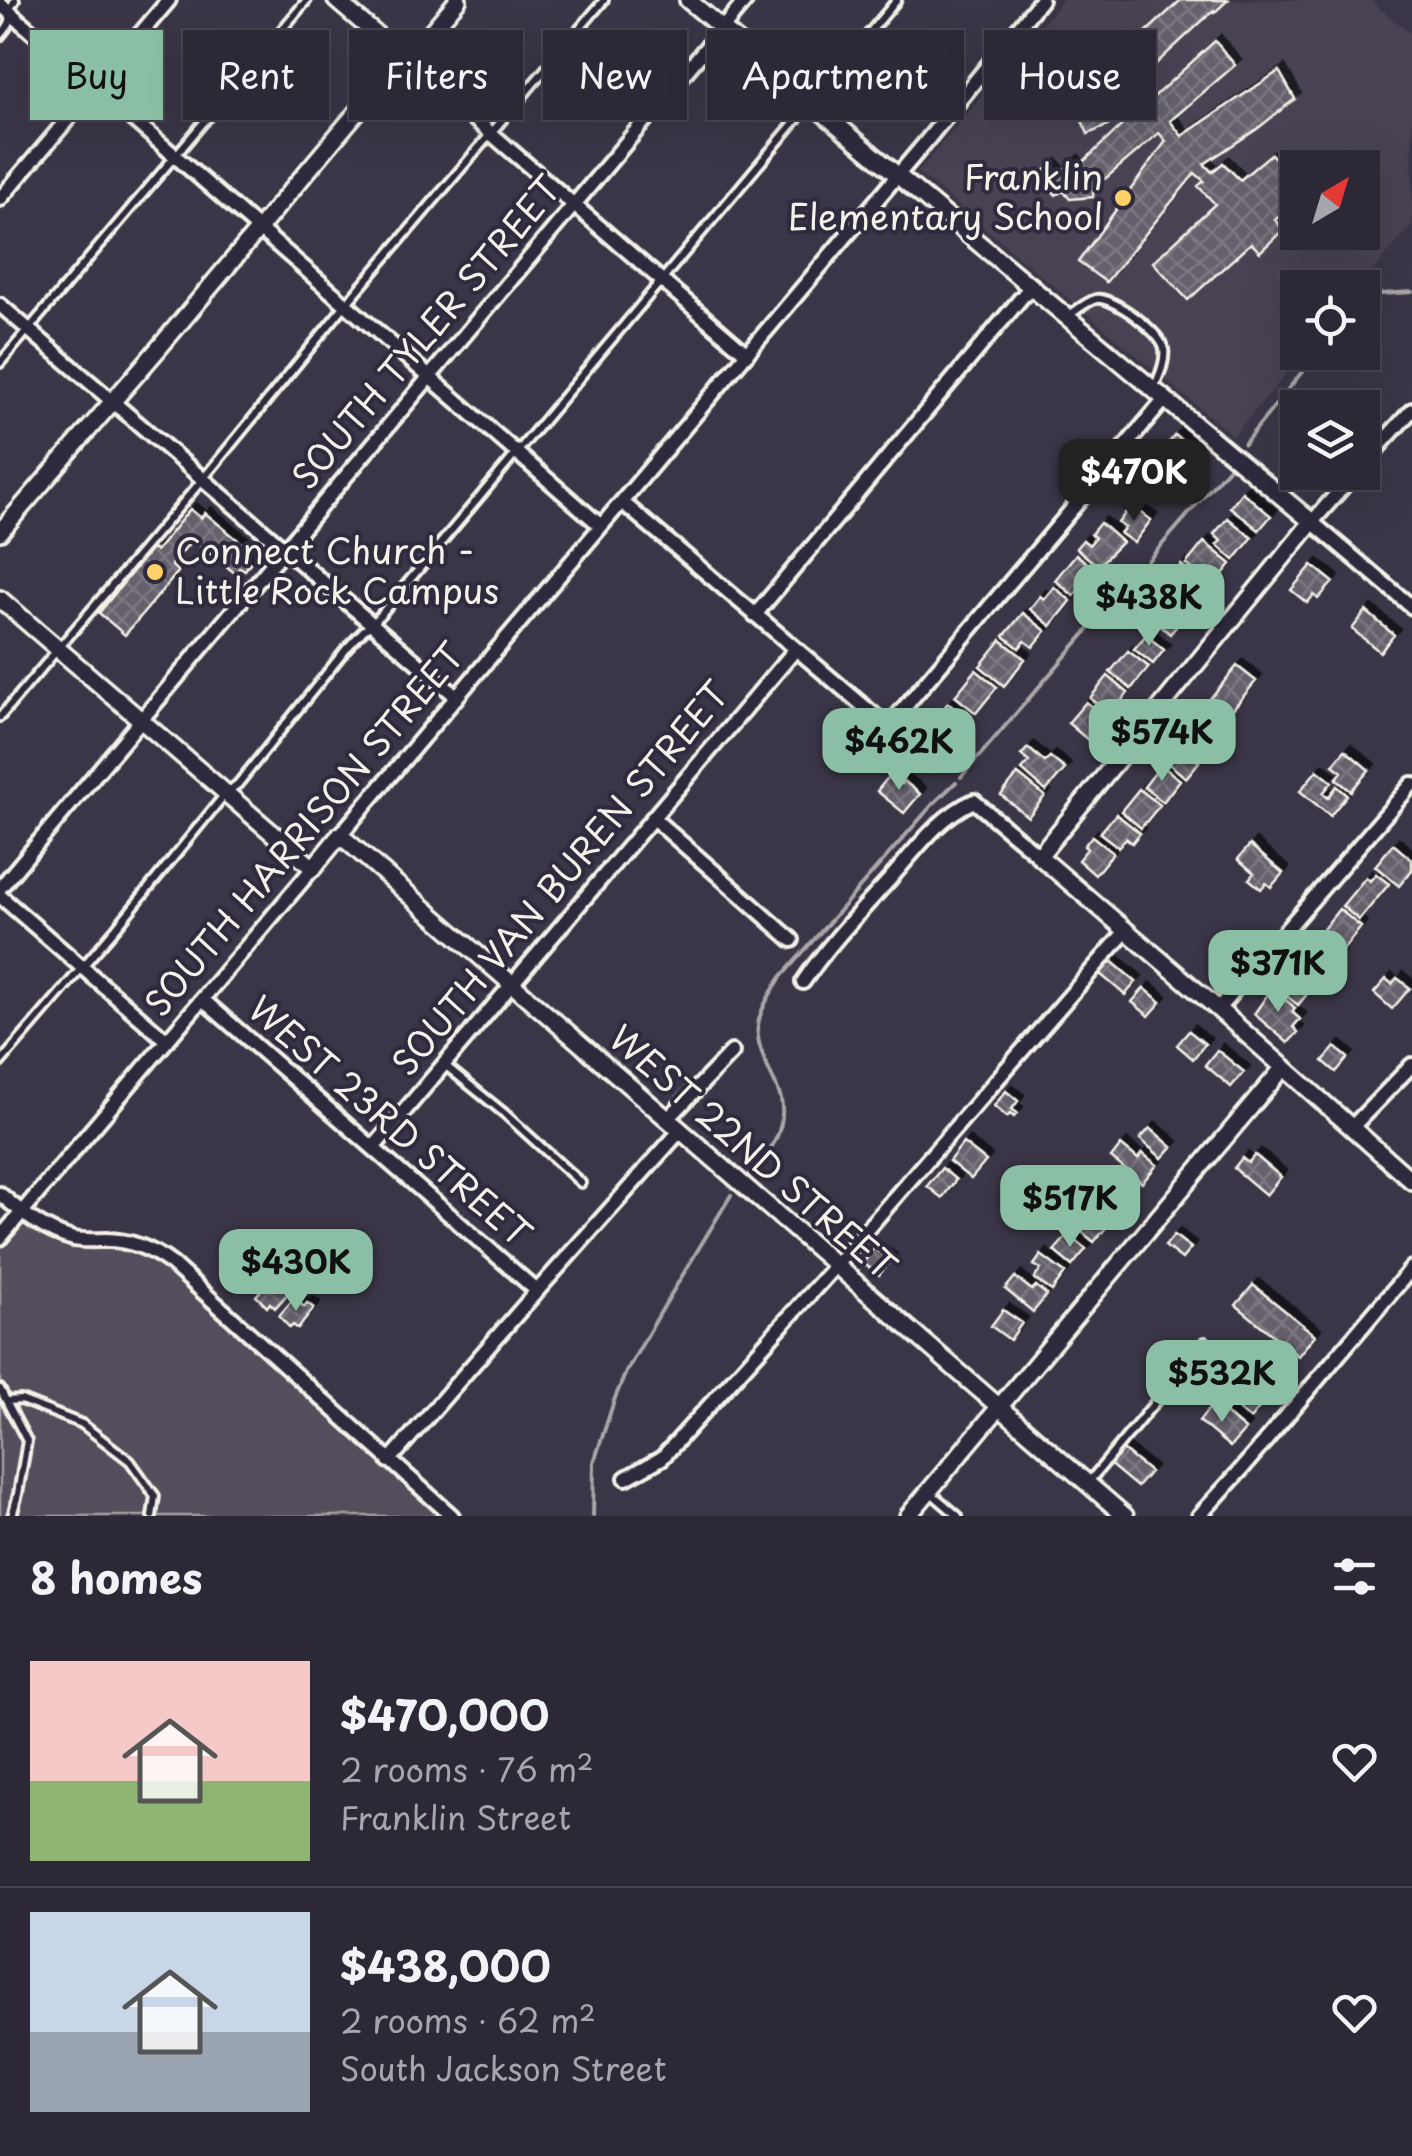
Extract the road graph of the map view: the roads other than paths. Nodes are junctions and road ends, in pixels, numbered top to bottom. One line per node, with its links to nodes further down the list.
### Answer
1 (169, 0): 14 (street)
2 (308, 0): 27 (lane)
3 (336, 0): 15 (street)
4 (458, 0): 16 (street)
5 (604, 0): 26 (lane)
6 (688, 0): 12 (street)
7 (746, 0): 12 (street, SOUTH TYLER STREET)
8 (897, 0): 18 (lane)
9 (1036, 2): 28 (street, SOUTH HARRISON STREET)
10 (0, 4): 11 (street)
11 (13, 7): 13 (street); 19 (lane)
12 (722, 28): 17 (street); 30 (street, SOUTH TYLER STREET)
13 (37, 30)
14 (144, 30)
15 (370, 30)
16 (432, 30)
17 (724, 30)
18 (872, 30)
19 (0, 36)
20 (67, 120): 29 (street)
21 (134, 120): 27 (street)
22 (350, 120): 31 (street)
23 (475, 120): 26 (street)
24 (796, 120): 32 (lane)
25 (829, 120): 28 (street)
26 (491, 134): 30 (street); 35 (lane)
27 (176, 157): 31 (street); 37 (lane)
28 (896, 175): 33 (street); 38 (street, SOUTH HARRISON STREET)
29 (0, 199)
30 (574, 205): 32 (street); 40 (street, SOUTH TYLER STREET)
31 (258, 230): 35 (street); 42 (street)
32 (661, 280): 38 (street); 45 (lane)
33 (1032, 286): 36 (street); 55 (street)
34 (0, 305): 37 (street)
35 (346, 305): 40 (street); 46 (lane)
36 (1068, 316): 41 (street); 41 (lane)
37 (28, 329): 39 (lane); 42 (street)
38 (746, 354): 48 (street, SOUTH HARRISON STREET)
39 (0, 363)
40 (429, 377): 45 (street); 52 (street, SOUTH TYLER STREET)
41 (1160, 394): 49 (street); 62 (street)
42 (113, 402): 46 (street); 51 (street)
43 (1412, 410): 44 (street)
44 (1380, 445)
45 (516, 452): 50 (street); 56 (lane)
46 (203, 479): 52 (street); 57 (lane)
47 (1340, 490): 49 (street)
48 (622, 502): 50 (street, SOUTH HARRISON STREET); 55 (street)
49 (1312, 522): 54 (street); 68 (street)
50 (601, 526): 59 (street, SOUTH HARRISON STREET)
51 (0, 532)
52 (284, 549): 56 (street); 61 (street, SOUTH TYLER STREET)
53 (0, 599): 57 (street)
54 (1412, 606)
55 (755, 616): 58 (street)
56 (372, 625): 59 (street); 65 (lane)
57 (58, 649): 60 (lane); 61 (street)
58 (795, 650): 62 (street); 66 (street, SOUTH VAN BUREN STREET)
59 (457, 697): 67 (street, SOUTH HARRISON STREET)
60 (0, 717)
61 (141, 720): 65 (street); 70 (street, SOUTH TYLER STREET)
62 (887, 728): 63 (street)
63 (931, 763)
64 (1412, 784): 78 (street)
65 (226, 793): 69 (street); 74 (lane)
66 (653, 818): 73 (street); 76 (street, SOUTH VAN BUREN STREET)
67 (340, 836): 69 (street, SOUTH HARRISON STREET); 76 (street, WEST 22ND STREET)
68 (1039, 856): 72 (street); 75 (street)
69 (313, 868): 77 (street, SOUTH HARRISON STREET)
70 (0, 888)
71 (0, 896): 74 (street)
72 (1126, 931): 78 (street); 93 (street)
73 (792, 940)
74 (82, 967): 79 (street); 81 (lane)
75 (802, 982)
76 (512, 984): 82 (street, SOUTH VAN BUREN STREET); 85 (street, WEST 22ND STREET)
77 (202, 998): 79 (street, SOUTH HARRISON STREET); 87 (street, WEST 23RD STREET)
78 (1218, 1009): 84 (street)
79 (167, 1040): 91 (street, SOUTH HARRISON STREET)
80 (732, 1052): 85 (street)
81 (0, 1063)
82 (444, 1064): 87 (street, SOUTH VAN BUREN STREET); 89 (lane)
83 (1412, 1066): 86 (street)
84 (1284, 1068): 86 (street); 99 (street)
85 (674, 1126): 93 (street, WEST 22ND STREET); 95 (street)
86 (1352, 1127): 88 (street)
87 (373, 1148): 95 (street, WEST 23RD STREET)
88 (1412, 1182)
89 (581, 1183)
90 (0, 1194): 91 (street)
91 (22, 1213): 92 (street, SOUTH HARRISON STREET); 100 (street)
92 (0, 1238)
93 (836, 1265): 99 (street, WEST 22ND STREET); 101 (street)
94 (1412, 1268): 110 (street)
95 (537, 1291): 100 (street)
96 (1205, 1342): 102 (lane)
97 (0, 1389): 98 (lane)
98 (8, 1401): 104 (lane); 105 (lane)
99 (997, 1407): 102 (street, WEST 22ND STREET); 103 (street)
100 (389, 1461): 106 (street)
101 (626, 1478)
102 (1088, 1484): 109 (street, WEST 22ND STREET)
103 (929, 1491): 107 (street); 108 (lane)
104 (12, 1516)
105 (152, 1516)
106 (452, 1516)
107 (908, 1516)
108 (958, 1516)
109 (1125, 1516)
110 (1199, 1516)

